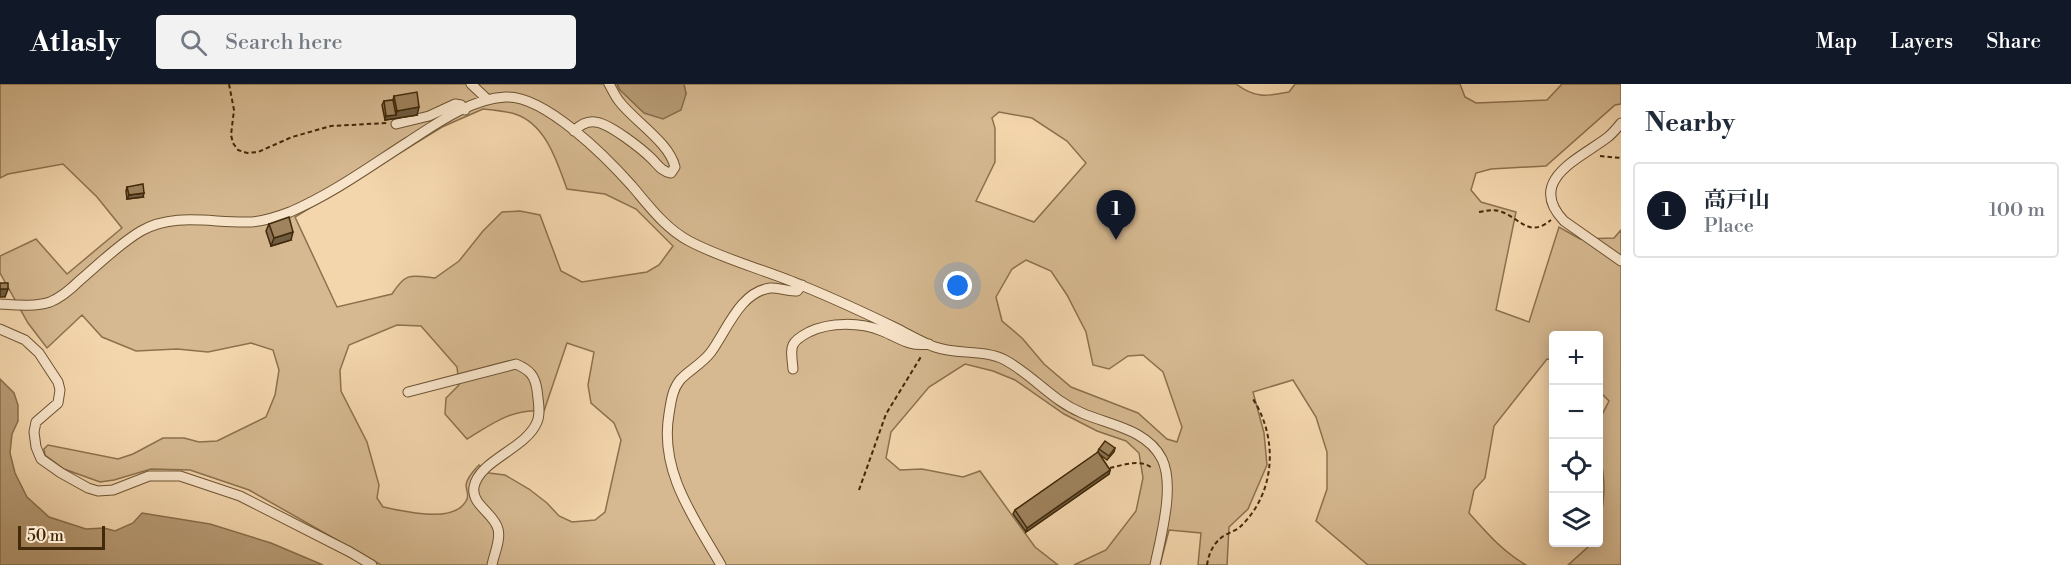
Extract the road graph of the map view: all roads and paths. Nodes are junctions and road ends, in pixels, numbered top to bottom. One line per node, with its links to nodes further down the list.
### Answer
1 (229, 84): 7 (path)
2 (471, 84): 4 (street)
3 (609, 84): 8 (street)
4 (487, 99): 5 (street); 8 (street)
5 (465, 110): 7 (street); 15 (street)
6 (1621, 123): 9 (street)
7 (396, 124)
8 (574, 131): 14 (street)
9 (1587, 151): 10 (path); 12 (street)
10 (1621, 158)
11 (1479, 212): 12 (path)
12 (1557, 214): 13 (street)
13 (1621, 261)
14 (802, 285): 17 (street); 26 (street)
15 (0, 304)
16 (0, 329): 24 (street)
17 (929, 344): 18 (street); 23 (path); 27 (street)
18 (793, 369)
19 (408, 392): 25 (street)
20 (1253, 399): 28 (path)
21 (1110, 468): 22 (path)
22 (1155, 470)
23 (859, 490)
24 (372, 565)
25 (492, 565)
26 (721, 565)
27 (1155, 565)
28 (1207, 565)

